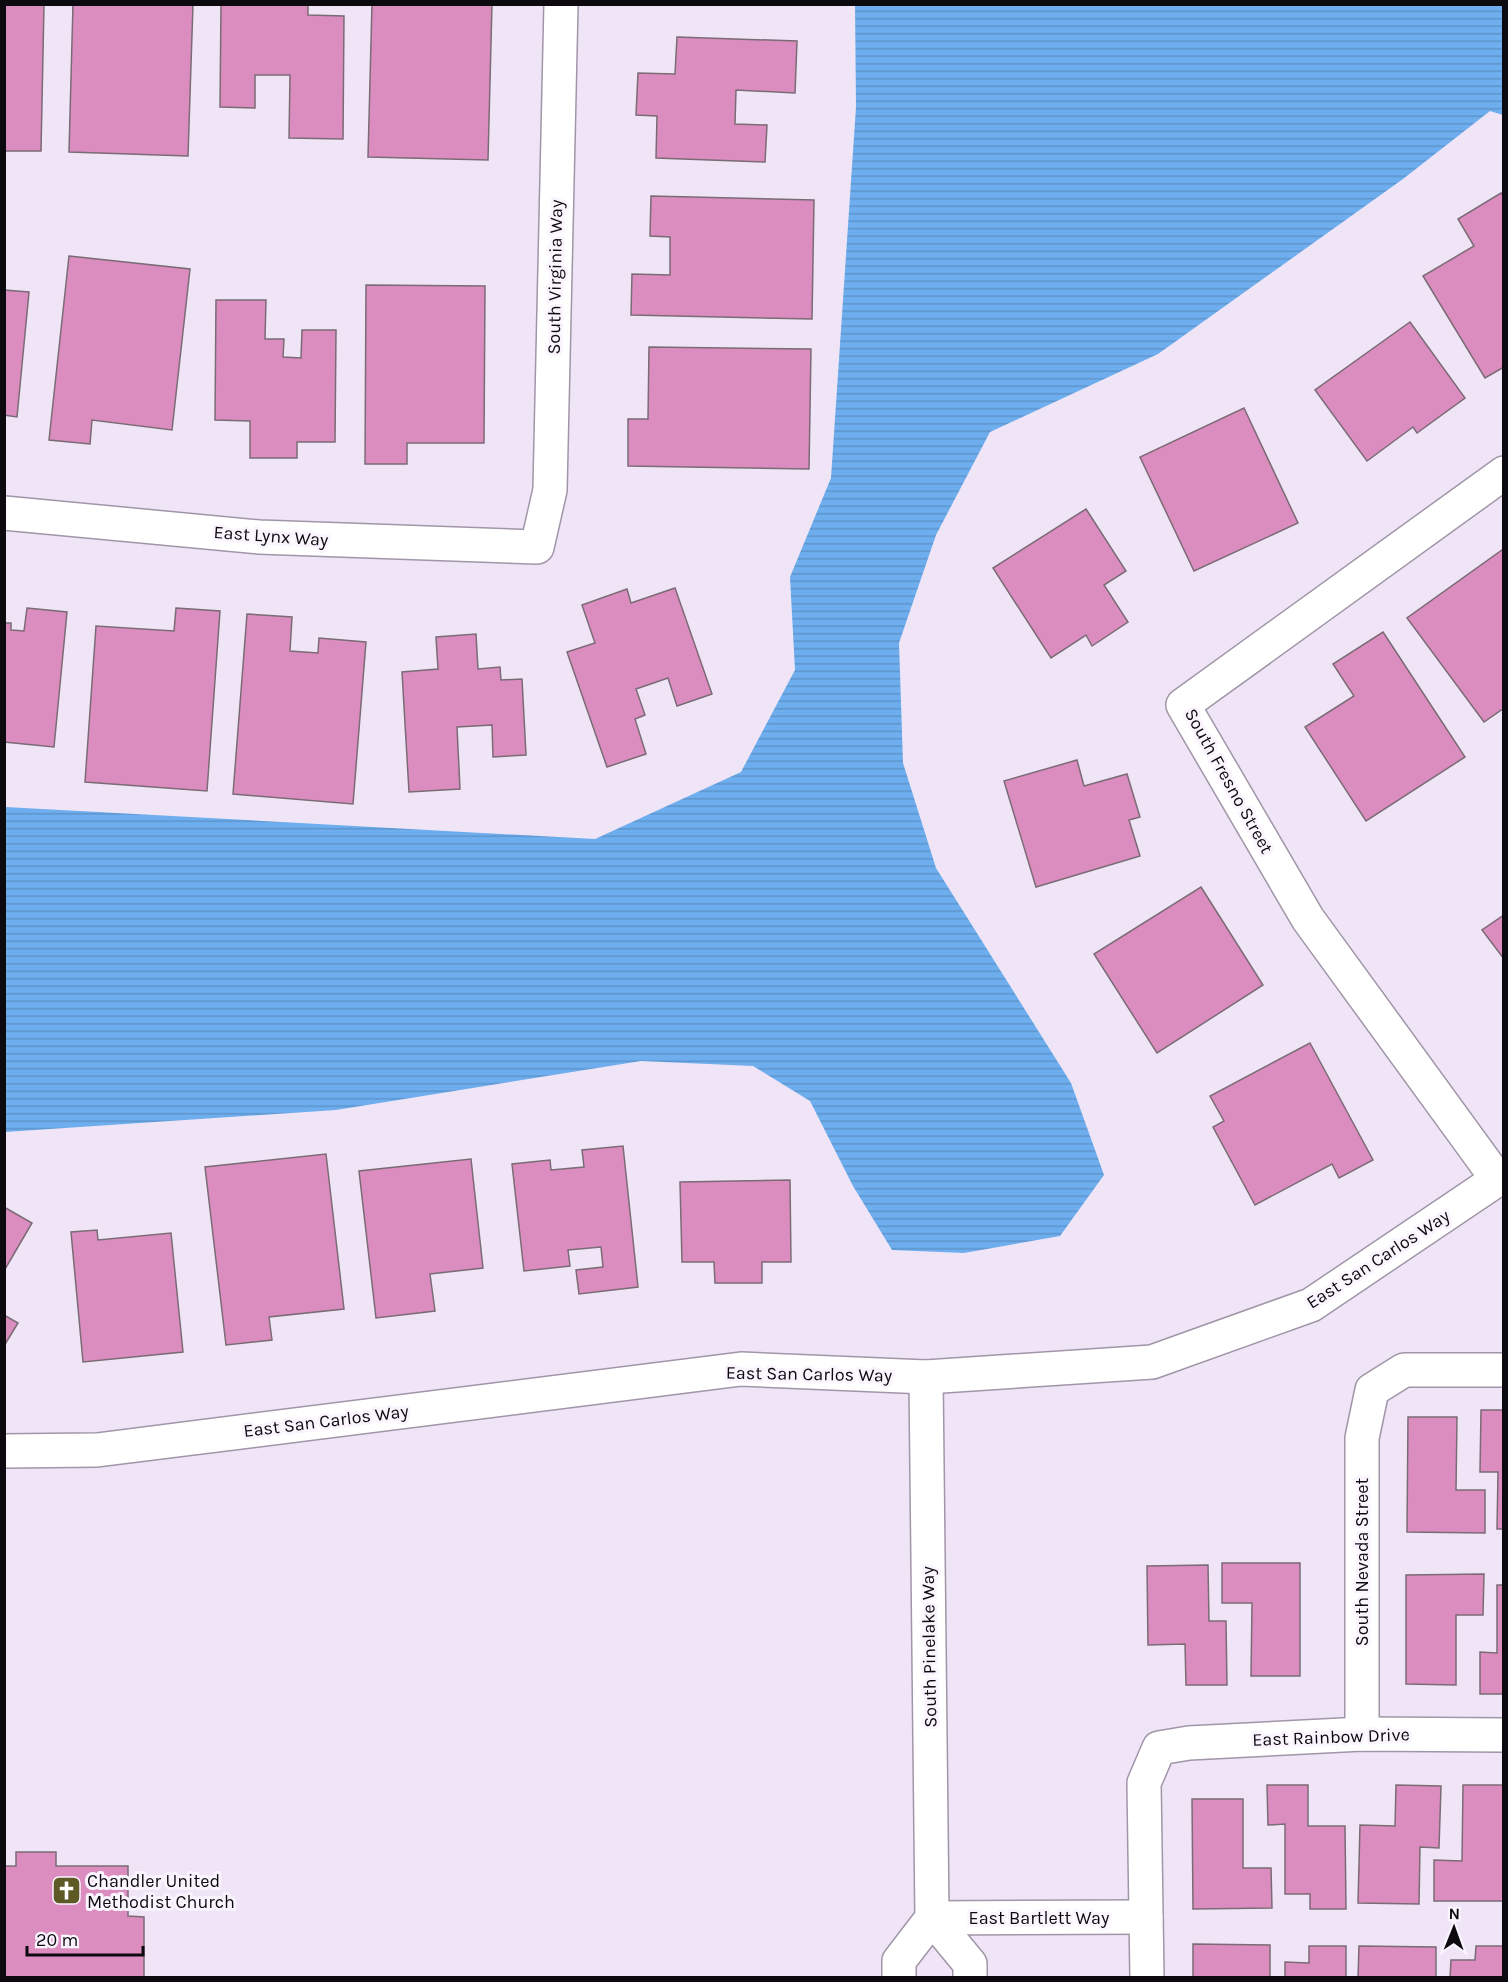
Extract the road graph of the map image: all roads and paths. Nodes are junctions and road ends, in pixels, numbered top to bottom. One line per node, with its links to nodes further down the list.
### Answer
1 (561, 4): 4 (street, South Virginia Way)
2 (1503, 473): 5 (street, South Fresno Street)
3 (4, 513): 4 (street, East Lynx Way)
4 (537, 547)
5 (1500, 1178): 7 (street, East San Carlos Way)
6 (1503, 1370): 9 (street, South Nevada Street)
7 (926, 1377): 8 (street, East San Carlos Way); 12 (street, South Pinelake Way)
8 (4, 1451)
9 (1362, 1734): 10 (street, East Rainbow Drive); 11 (street, East Rainbow Drive)
10 (1503, 1734)
11 (1146, 1917): 12 (street, East Bartlett Way); 15 (street)
12 (932, 1918): 13 (street); 14 (street)
13 (899, 1977)
14 (970, 1977)
15 (1147, 1977)

